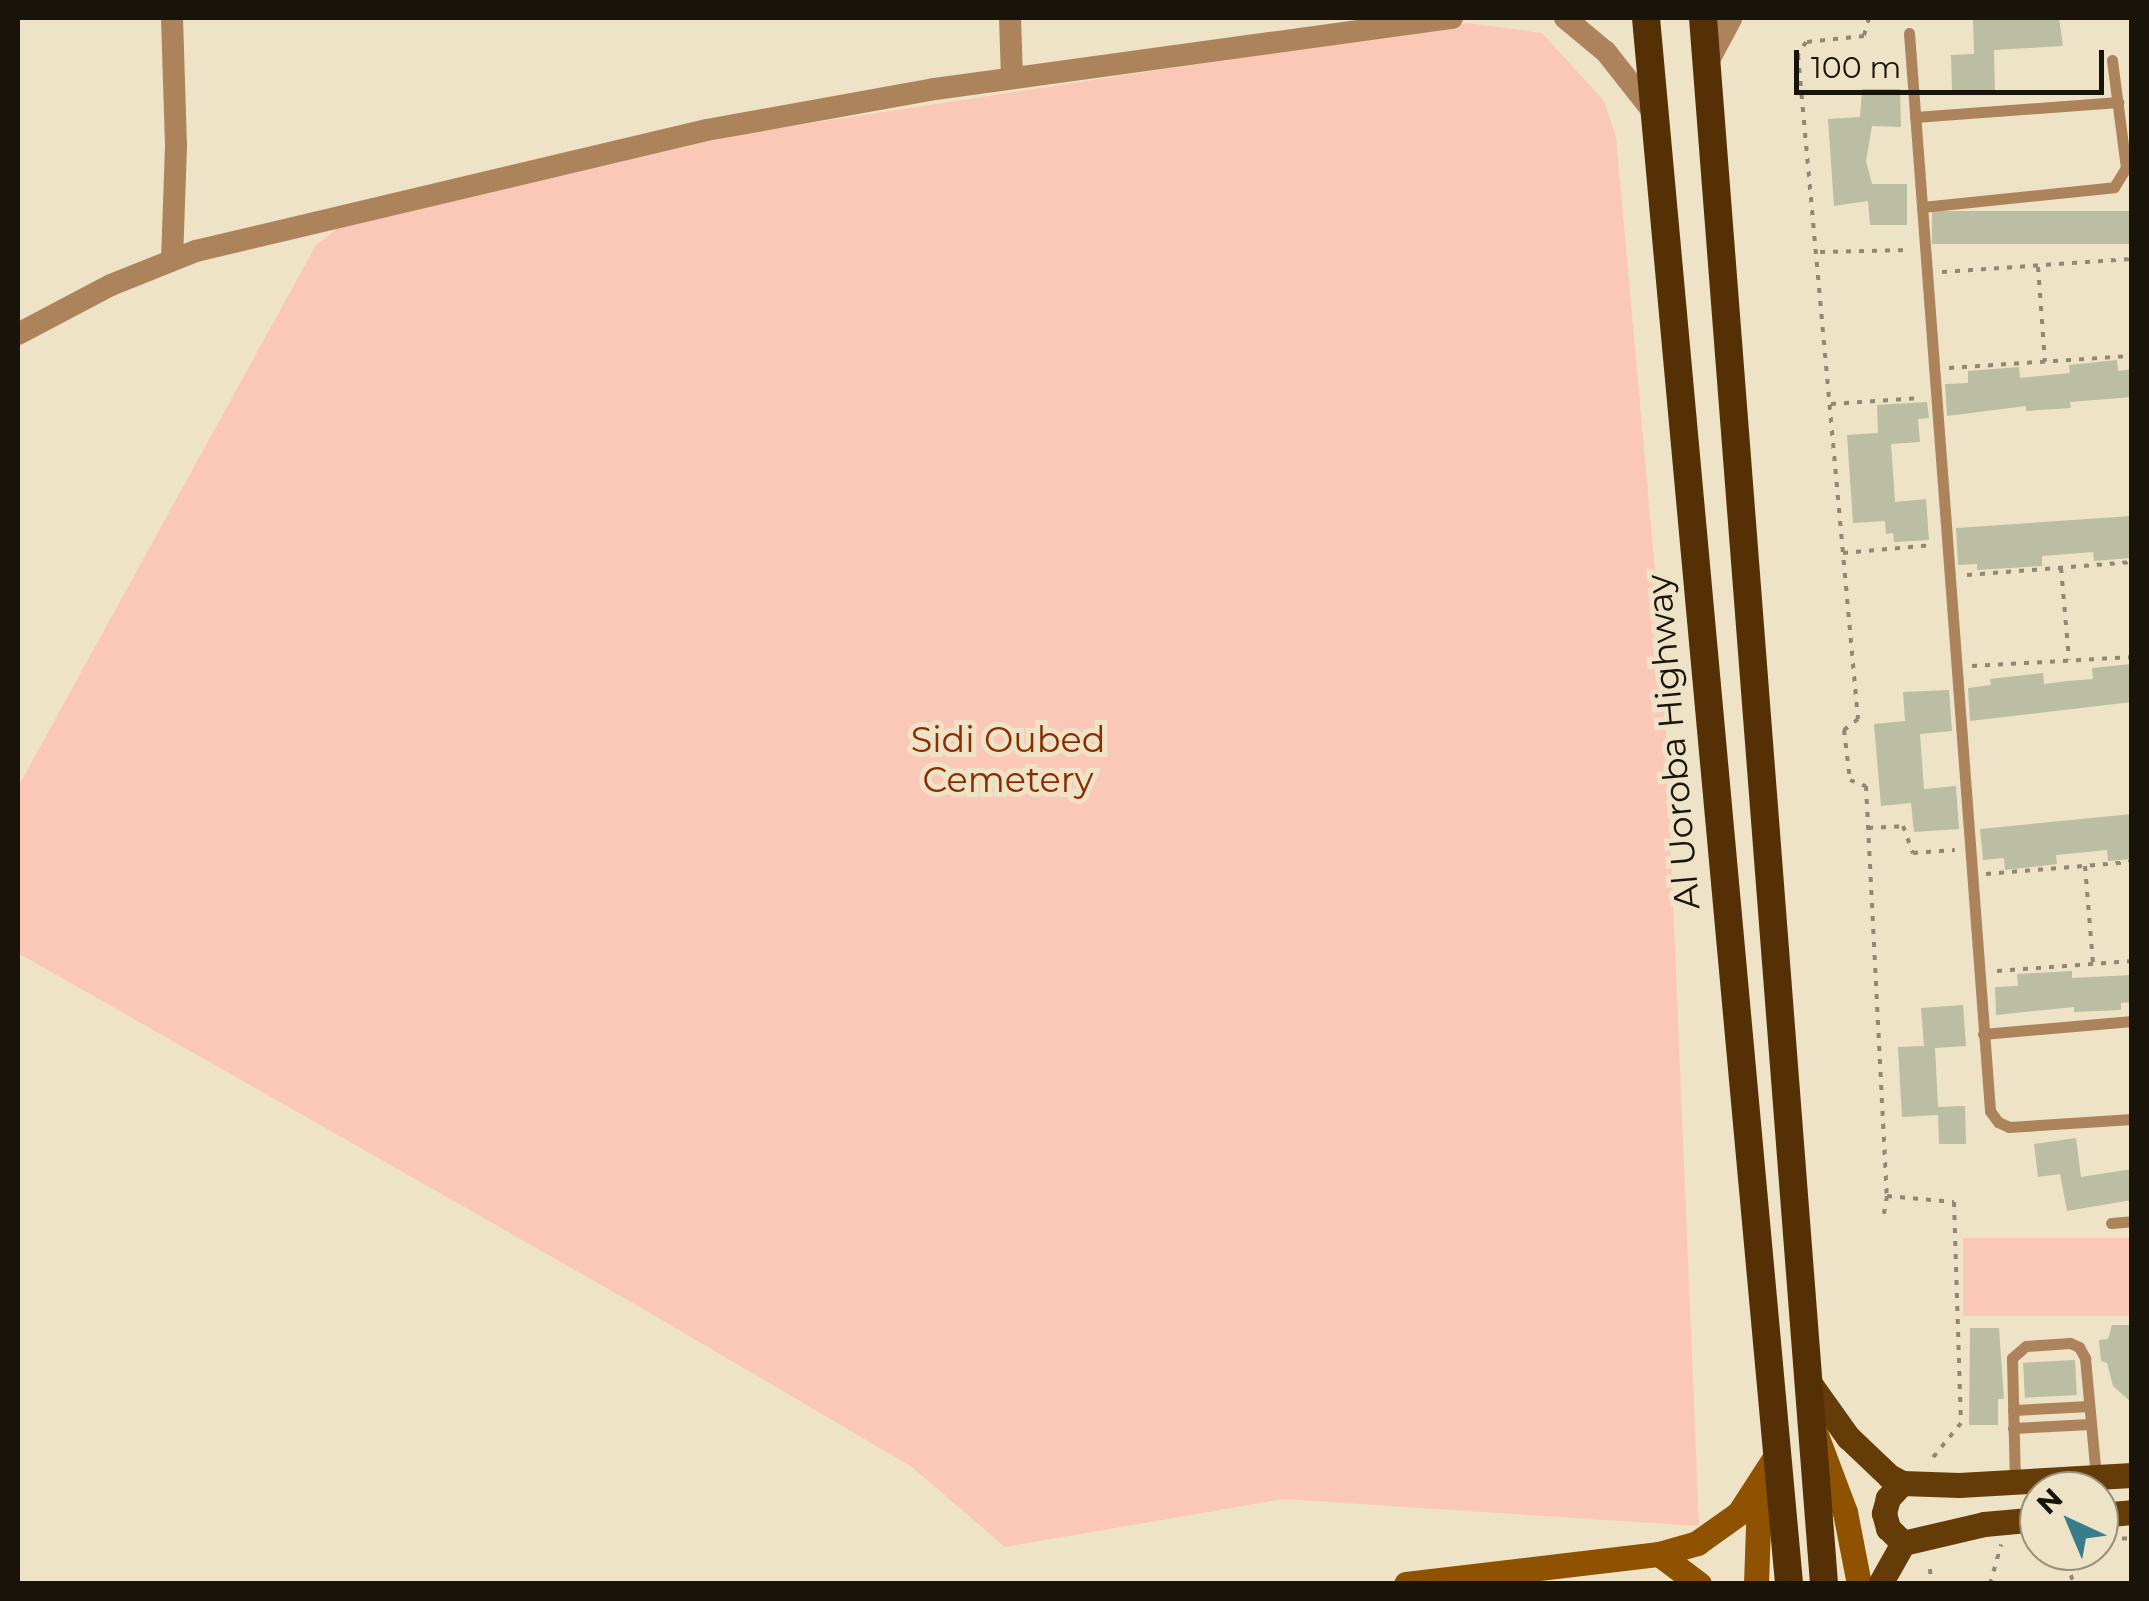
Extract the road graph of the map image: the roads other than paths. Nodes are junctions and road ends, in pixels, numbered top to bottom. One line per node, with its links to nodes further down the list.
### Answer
1 (172, 18): 17 (street)
2 (1010, 18): 11 (street)
3 (1440, 18): 11 (street)
4 (1565, 18): 13 (street)
5 (1646, 18): 13 (highway, Al Uoroba Highway)
6 (1703, 18): 9 (highway)
7 (1729, 18): 9 (street)
8 (1909, 33): 14 (lane)
9 (1707, 60): 24 (highway)
10 (2112, 60): 12 (lane)
11 (1012, 78): 17 (street)
12 (2118, 102): 14 (lane); 15 (lane)
13 (1654, 113): 32 (highway, Al Uoroba Highway)
14 (1916, 116): 16 (lane)
15 (2128, 158): 16 (lane)
16 (1922, 207): 20 (lane)
17 (172, 259): 18 (street)
18 (18, 334)
19 (2132, 1021): 20 (lane)
20 (1983, 1034): 21 (lane)
21 (2132, 1119)
22 (2132, 1221): 23 (lane)
23 (2111, 1223)
24 (1808, 1381): 30 (highway); 36 (main road)
25 (2026, 1386): 26 (lane)
26 (2012, 1393): 27 (lane); 28 (lane)
27 (2089, 1406): 28 (lane); 29 (lane)
28 (2013, 1410): 31 (lane)
29 (2090, 1424): 31 (lane); 33 (lane)
30 (1812, 1425): 44 (highway); 45 (main road)
31 (2013, 1428): 34 (lane)
32 (1774, 1459): 39 (main road); 42 (main road, Al Uoroba Highway); 43 (highway, Al Uoroba Highway)
33 (2095, 1471)
34 (2014, 1482): 35 (main road); 36 (main road)
35 (2019, 1482)
36 (1902, 1483): 38 (main road)
37 (2019, 1521): 38 (main road)
38 (1903, 1543): 46 (main road)
39 (1659, 1554): 40 (main road); 41 (main road)
40 (1406, 1584)
41 (1699, 1584)
42 (1756, 1584)
43 (1789, 1584)
44 (1824, 1584)
45 (1859, 1584)
46 (1880, 1584)

